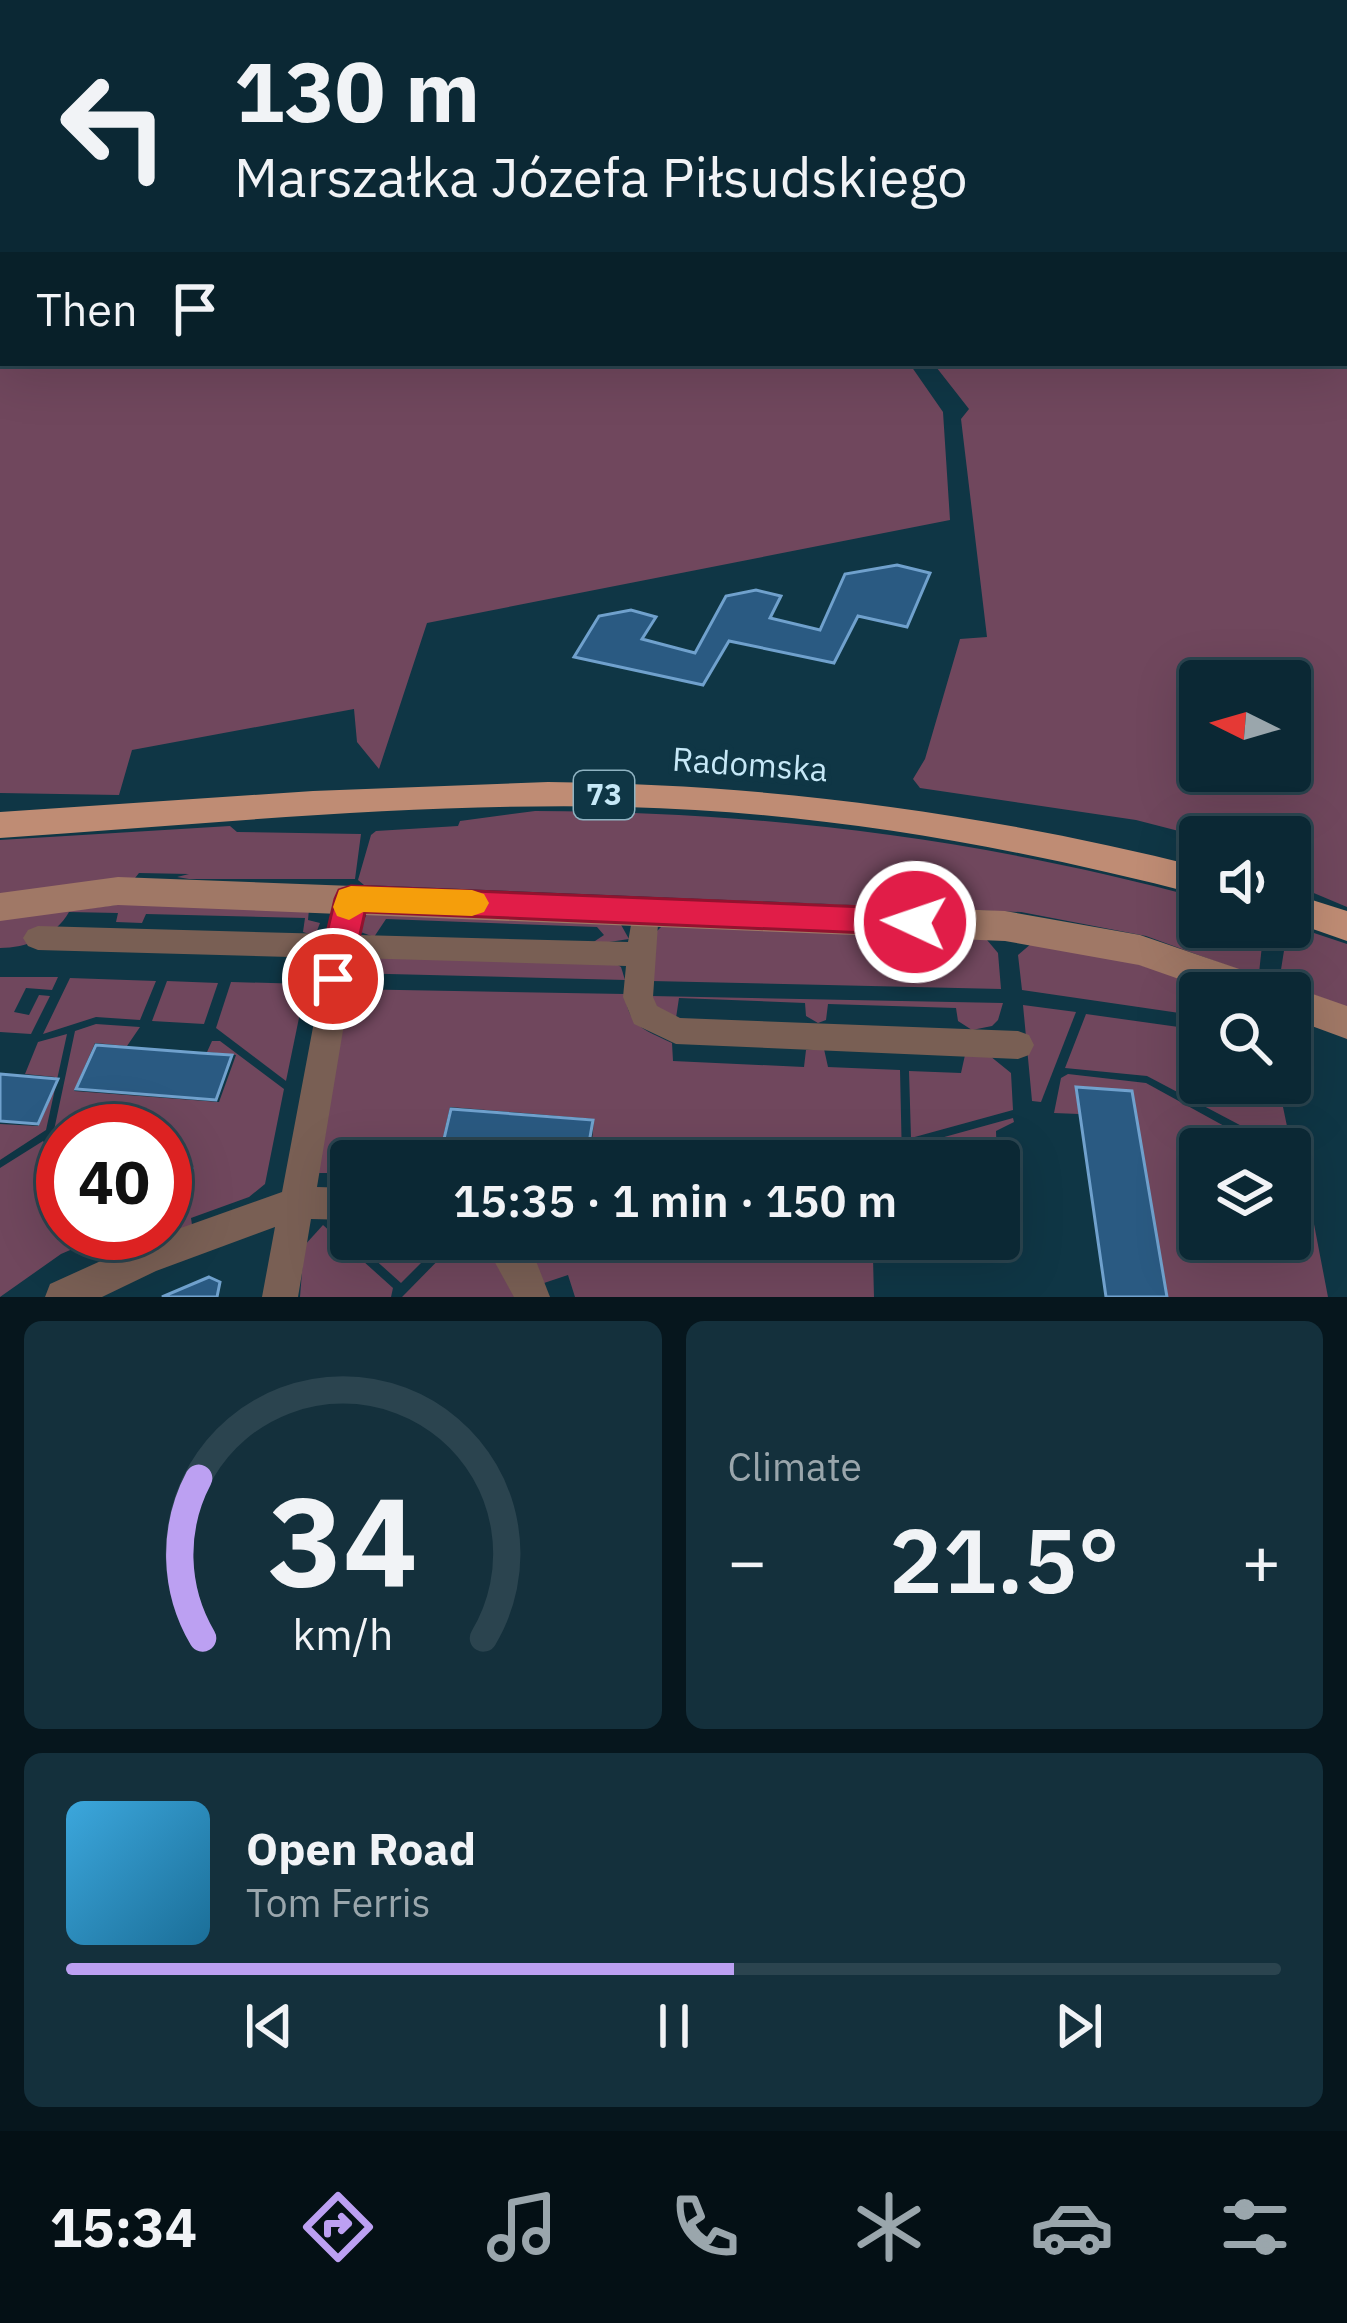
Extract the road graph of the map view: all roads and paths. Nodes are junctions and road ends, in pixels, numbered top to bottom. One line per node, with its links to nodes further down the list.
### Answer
1 (0, 825): 2 (main road, Radomska / 73)
2 (1179, 876)
3 (351, 899): 4 (street); 5 (street); 9 (street)
4 (0, 908)
5 (645, 910): 10 (street); 11 (street)
6 (1311, 915): 7 (main road)
7 (1347, 926)
8 (38, 938): 9 (street)
9 (340, 942): 10 (street); 15 (street)
10 (642, 954): 14 (street)
11 (1203, 972)
12 (1311, 1010): 13 (street)
13 (1347, 1023)
14 (1018, 1045)
15 (296, 1203): 16 (street); 18 (street); 19 (street)
16 (330, 1204)
17 (514, 1260): 20 (street)
18 (63, 1297)
19 (280, 1297)
20 (532, 1297)

